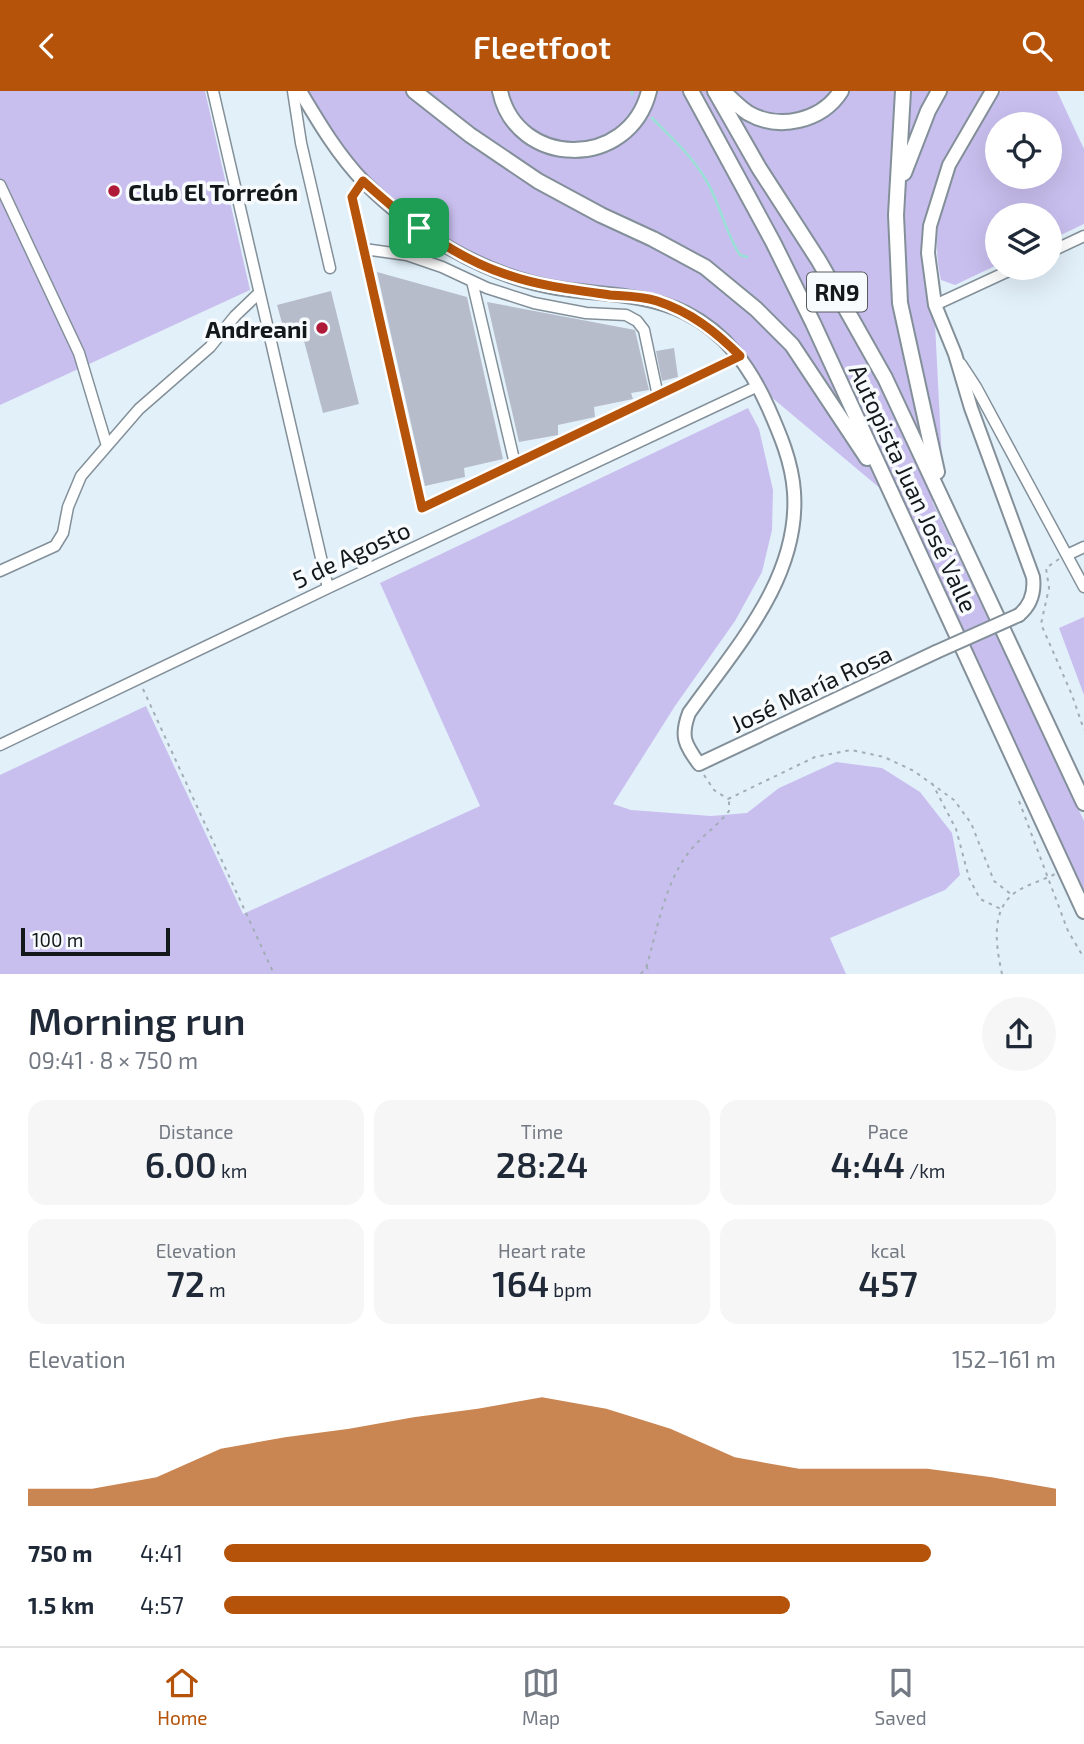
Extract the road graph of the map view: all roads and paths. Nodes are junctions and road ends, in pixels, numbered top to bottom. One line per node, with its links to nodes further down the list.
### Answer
1 (213, 91): 23 (street)
2 (293, 91): 20 (street)
3 (300, 91): 14 (main road, José María Rosa)
4 (414, 91): 31 (highway)
5 (500, 91): 6 (highway)
6 (649, 91)
7 (691, 91): 31 (highway, Autopista Juan José Valle / RN9)
8 (715, 91): 32 (highway, Autopista Juan José Valle / RN9)
9 (723, 91): 10 (highway)
10 (841, 91)
11 (903, 91): 16 (highway)
12 (939, 91): 16 (highway)
13 (992, 91): 24 (main road, José María Rosa)
14 (363, 181): 19 (street); 26 (main road, José María Rosa)
15 (0, 185): 29 (street)
16 (898, 188): 32 (highway)
17 (1084, 236): 18 (street)
18 (1062, 246)
19 (364, 249): 22 (street); 30 (street)
20 (330, 268)
21 (989, 280): 24 (street)
22 (472, 281): 28 (street); 30 (street)
23 (259, 293): 29 (street); 37 (street)
24 (935, 305): 25 (main road, José María Rosa)
25 (955, 354): 34 (street); 41 (main road, José María Rosa, bridge)
26 (740, 356): 27 (main road, José María Rosa); 28 (street)
27 (758, 386): 37 (street, 5 de Agosto); 41 (main road, José María Rosa)
28 (658, 396): 30 (street)
29 (107, 446): 35 (street)
30 (515, 464)
31 (894, 500): 46 (highway, Autopista Juan José Valle / RN9)
32 (944, 500): 45 (highway, Autopista Juan José Valle / RN9)
33 (1084, 547): 34 (street)
34 (1066, 555): 36 (street); 39 (path)
35 (0, 571)
36 (1084, 587)
37 (328, 588): 38 (street, 5 de Agosto)
38 (138, 679): 40 (street, 5 de Agosto); 53 (path)
39 (1084, 730)
40 (0, 745)
41 (699, 764): 43 (path)
42 (932, 783): 43 (path); 48 (path); 49 (path)
43 (729, 799): 52 (path)
44 (1019, 801): 47 (path)
45 (1084, 803)
46 (1065, 870): 47 (path); 50 (highway, Autopista Juan José Valle / RN9)
47 (1046, 878): 48 (path); 51 (path)
48 (1012, 895): 49 (path)
49 (1001, 909): 56 (path)
50 (1084, 911)
51 (1084, 958)
52 (647, 965): 54 (path); 55 (path)
53 (274, 974)
54 (641, 974)
55 (648, 974)
56 (1002, 974)

